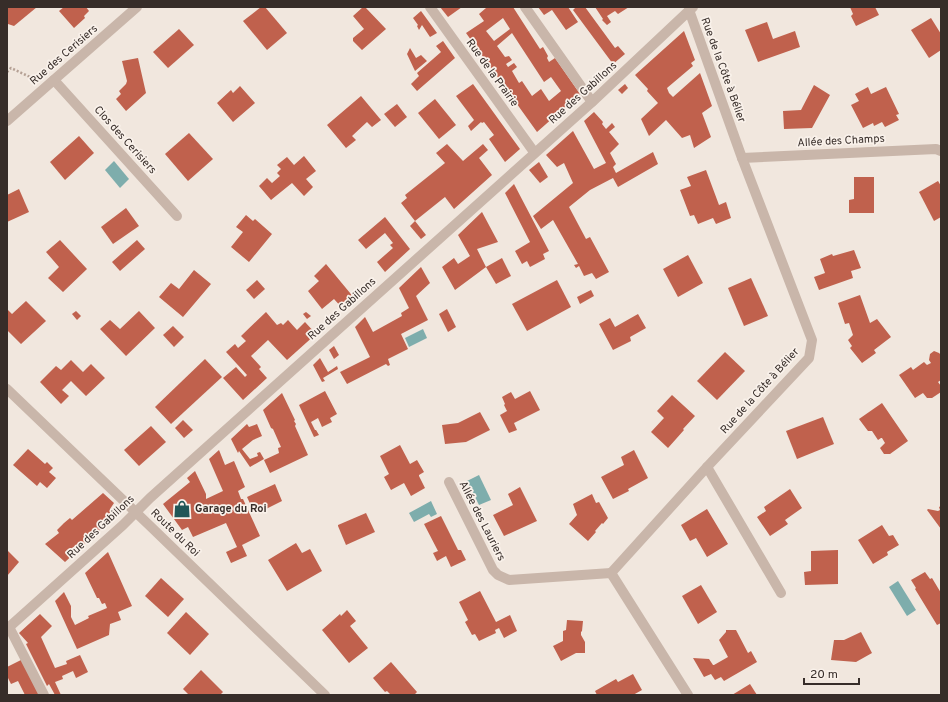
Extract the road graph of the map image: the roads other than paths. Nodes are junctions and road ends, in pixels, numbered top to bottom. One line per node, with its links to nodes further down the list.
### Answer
1 (137, 7): 5 (street, Rue des Cerisiers)
2 (430, 7): 9 (street, Rue de la Prairie)
3 (525, 7): 6 (street)
4 (691, 9): 6 (street, Rue des Gabillons); 10 (street, Rue de la Côte à Bélier)
5 (54, 80): 7 (street, Rue des Cerisiers); 11 (street, Clos des Cerisiers)
6 (592, 102): 9 (street, Rue des Gabillons)
7 (7, 121)
8 (941, 151): 10 (street, Allée des Champs)
9 (534, 152): 15 (street, Rue des Gabillons)
10 (742, 158): 13 (street, Rue de la Côte à Bélier)
11 (177, 216)
12 (7, 389): 15 (street, Route du Roi)
13 (707, 467): 16 (street, Rue de la Côte à Bélier); 17 (street)
14 (449, 482): 16 (street, Allée des Lauriers)
15 (136, 512): 18 (street, Rue des Gabillons); 20 (street, Route du Roi)
16 (611, 573): 21 (street)
17 (781, 593)
18 (8, 628): 19 (street)
19 (44, 695)
20 (325, 695)
21 (688, 695)

